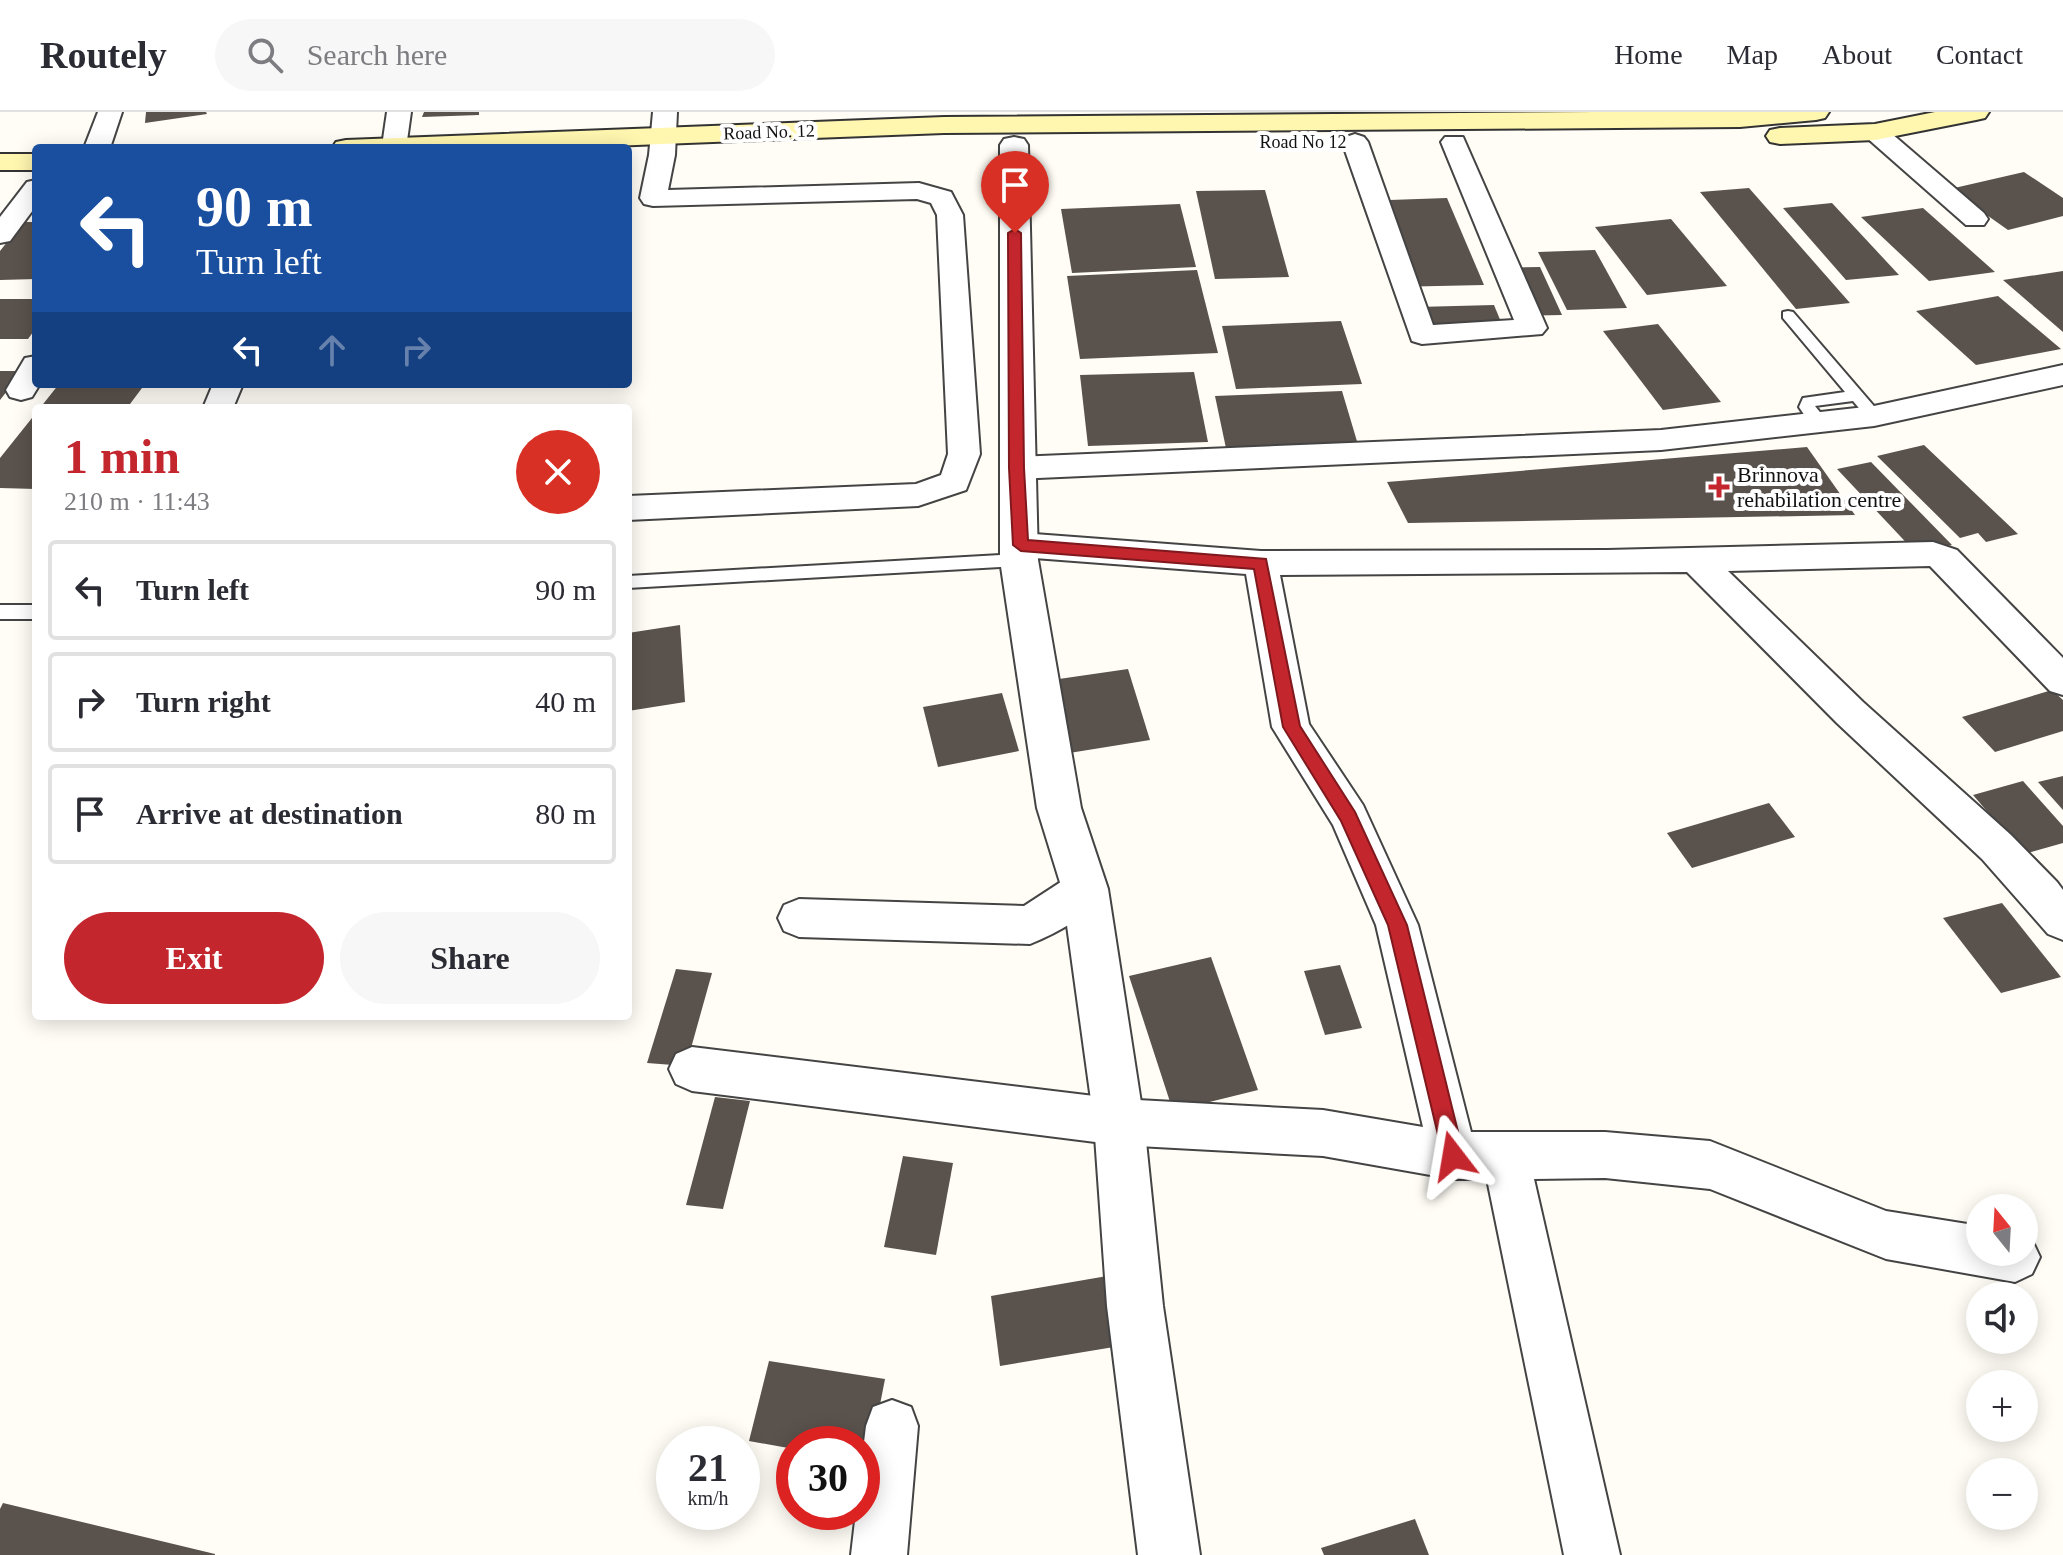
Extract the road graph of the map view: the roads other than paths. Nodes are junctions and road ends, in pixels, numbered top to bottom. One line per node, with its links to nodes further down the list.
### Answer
1 (110, 112): 9 (street)
2 (399, 112): 10 (street)
3 (1816, 112): 6 (main road, Road No. 12)
4 (1976, 112): 5 (main road, Road No 12)
5 (1875, 132): 8 (main road, Road No 12); 20 (street)
6 (664, 134): 11 (main road, Road No. 12); 12 (main road, Road No 12); 13 (main road, Road No 12); 19 (street)
7 (1355, 142): 8 (main road, Road No 12); 8 (street); 12 (main road, Road No 12)
8 (1454, 142)
9 (98, 144)
10 (395, 144)
11 (440, 144)
12 (1014, 145): 25 (street)
13 (632, 154)
14 (0, 162): 15 (main road)
15 (32, 162)
16 (32, 179): 17 (main road)
17 (0, 180)
18 (32, 193): 21 (street)
19 (641, 199): 26 (street)
20 (1975, 219)
21 (0, 235)
22 (1788, 315): 24 (lane)
23 (2063, 375): 24 (street)
24 (1865, 406): 25 (street)
25 (1016, 468): 27 (street)
26 (632, 508)
27 (1020, 553): 29 (street); 30 (lane); 34 (street)
28 (1695, 560): 29 (street); 33 (street); 36 (street)
29 (1261, 563): 40 (street)
30 (632, 582)
31 (0, 612): 32 (lane)
32 (32, 612)
33 (2063, 681)
34 (1085, 889): 35 (street); 38 (street)
35 (799, 918)
36 (2063, 921)
37 (692, 1069): 38 (street)
38 (1119, 1122): 40 (street); 44 (street)
39 (1505, 1154): 40 (street); 41 (street); 45 (street)
40 (1453, 1156)
41 (1966, 1248)
42 (892, 1426): 43 (street)
43 (879, 1555)
44 (1169, 1555)
45 (1592, 1555)

